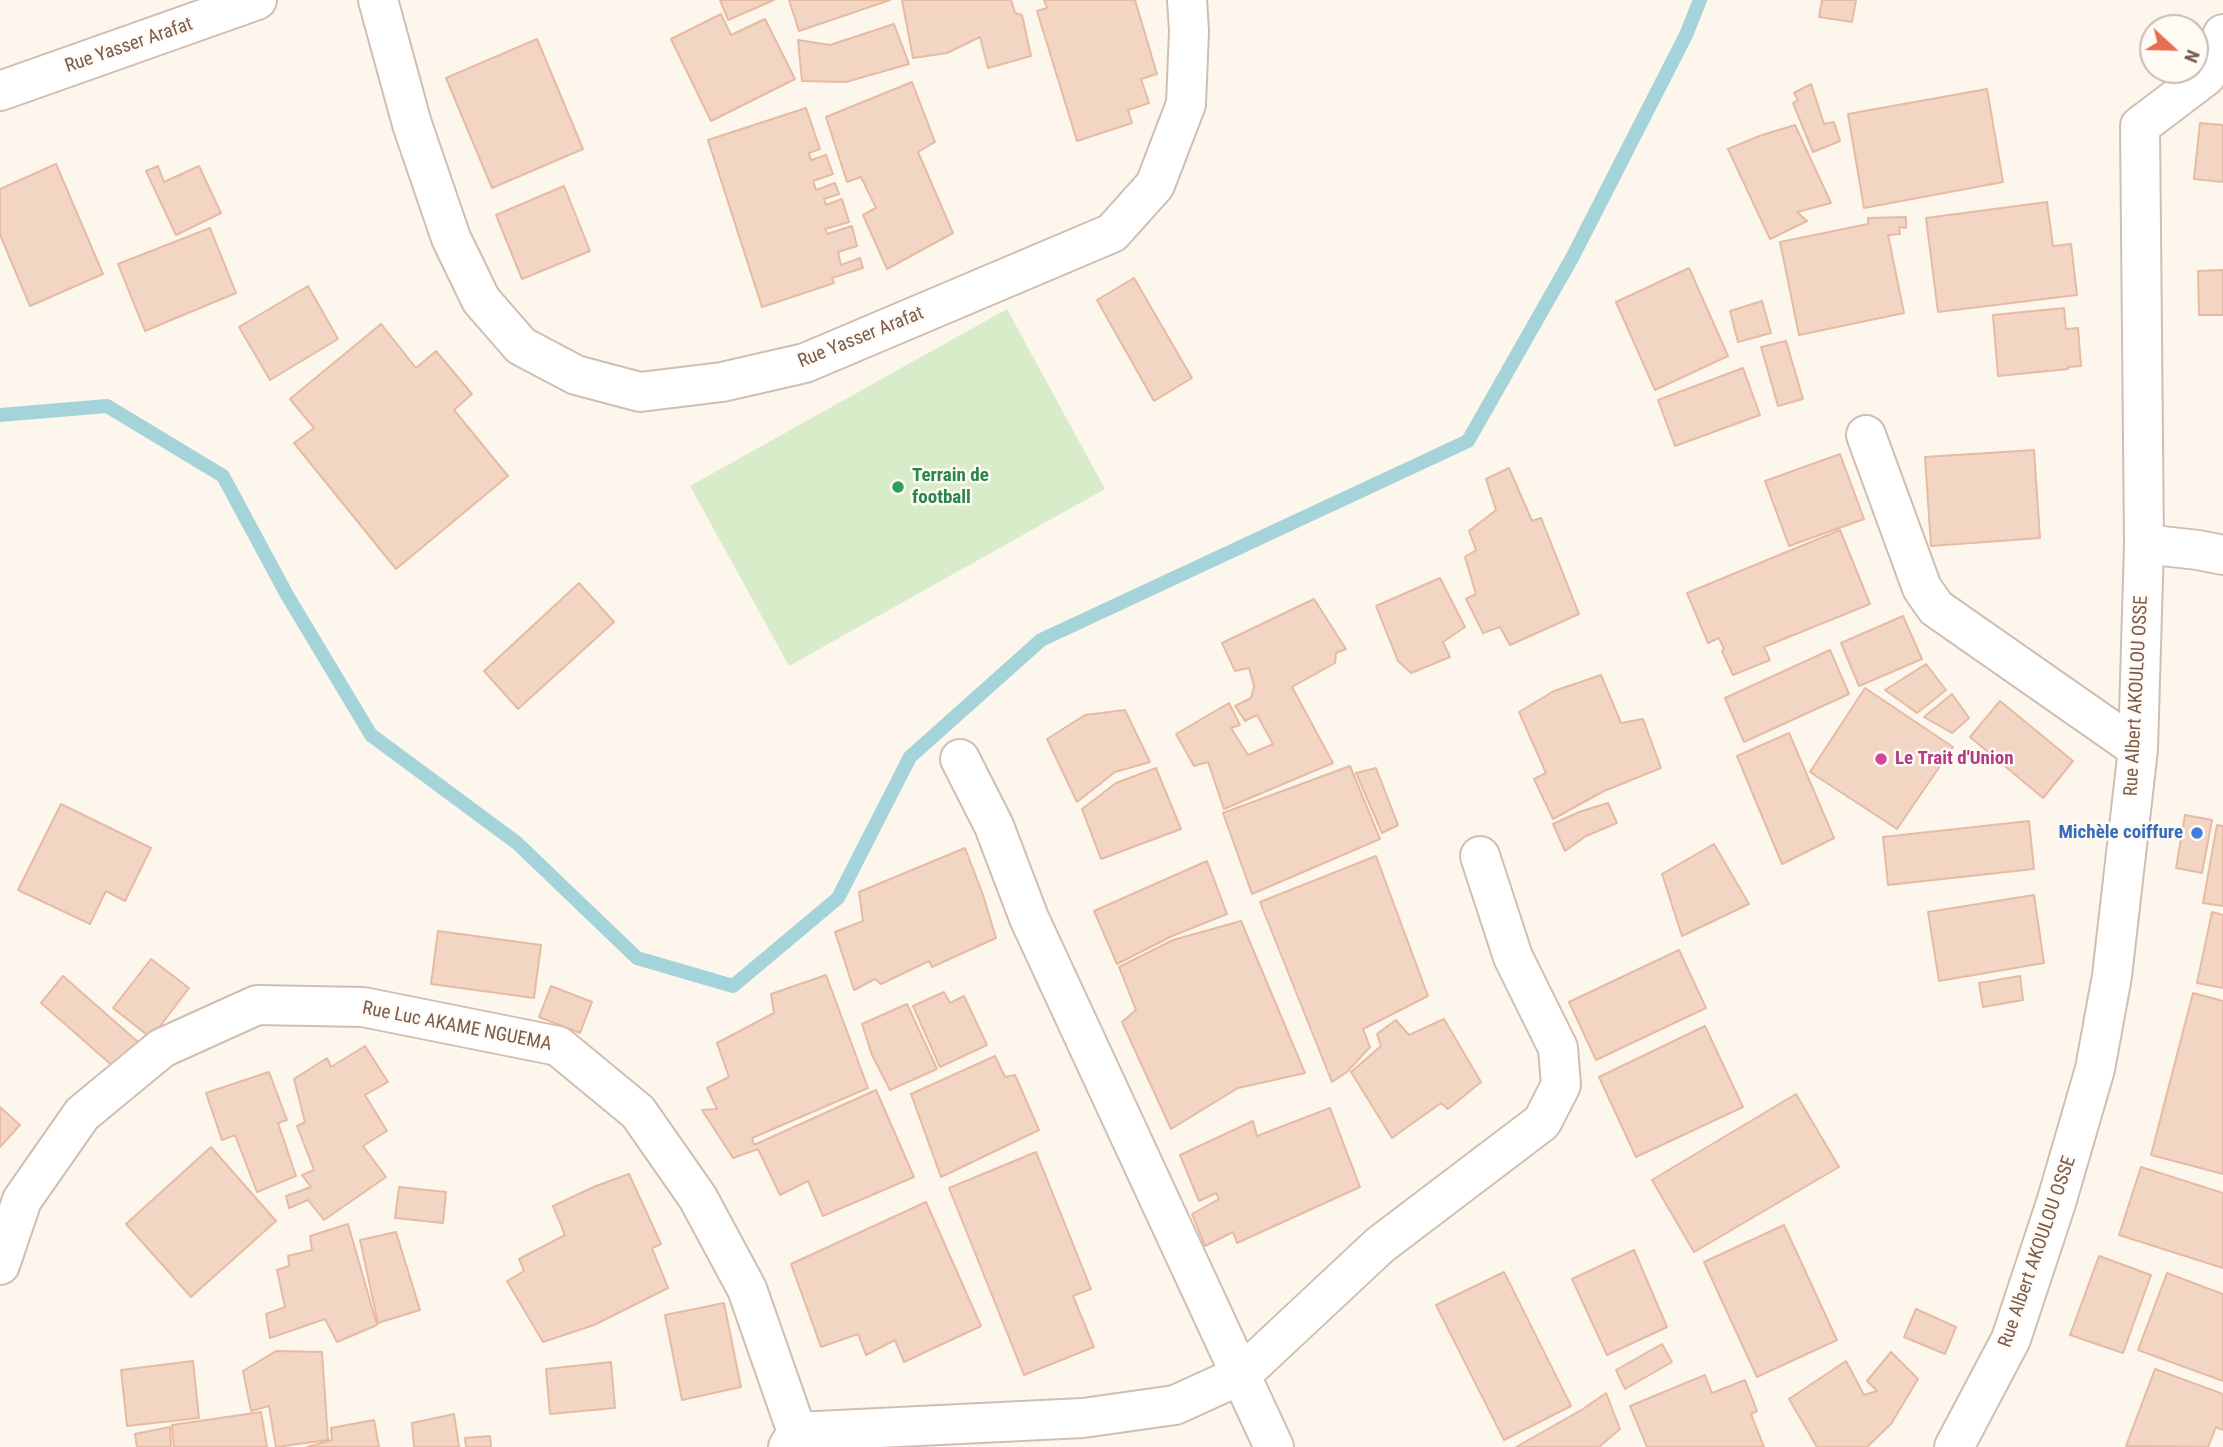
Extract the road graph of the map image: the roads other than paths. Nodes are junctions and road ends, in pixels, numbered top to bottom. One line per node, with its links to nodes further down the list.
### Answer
1 (257, 0): 5 (street, Rue Yasser Arafat)
2 (378, 0): 3 (street, Rue Yasser Arafat)
3 (1187, 0)
4 (2222, 0): 6 (street)
5 (207, 9): 8 (street, Rue Yasser Arafat)
6 (2223, 15)
7 (2223, 34): 10 (street, Rue Albert AKOULOU OSSE)
8 (0, 92)
9 (1866, 435): 12 (street)
10 (2144, 544): 11 (street); 12 (street, Rue Albert AKOULOU OSSE)
11 (2223, 555)
12 (2138, 748): 19 (street, Rue Albert AKOULOU OSSE)
13 (960, 759): 16 (street)
14 (1480, 856): 16 (street)
15 (0, 1265): 17 (street, Rue Luc AKAME NGUEMA)
16 (1241, 1375): 17 (street); 18 (street)
17 (792, 1439)
18 (1274, 1447)
19 (1954, 1447)

